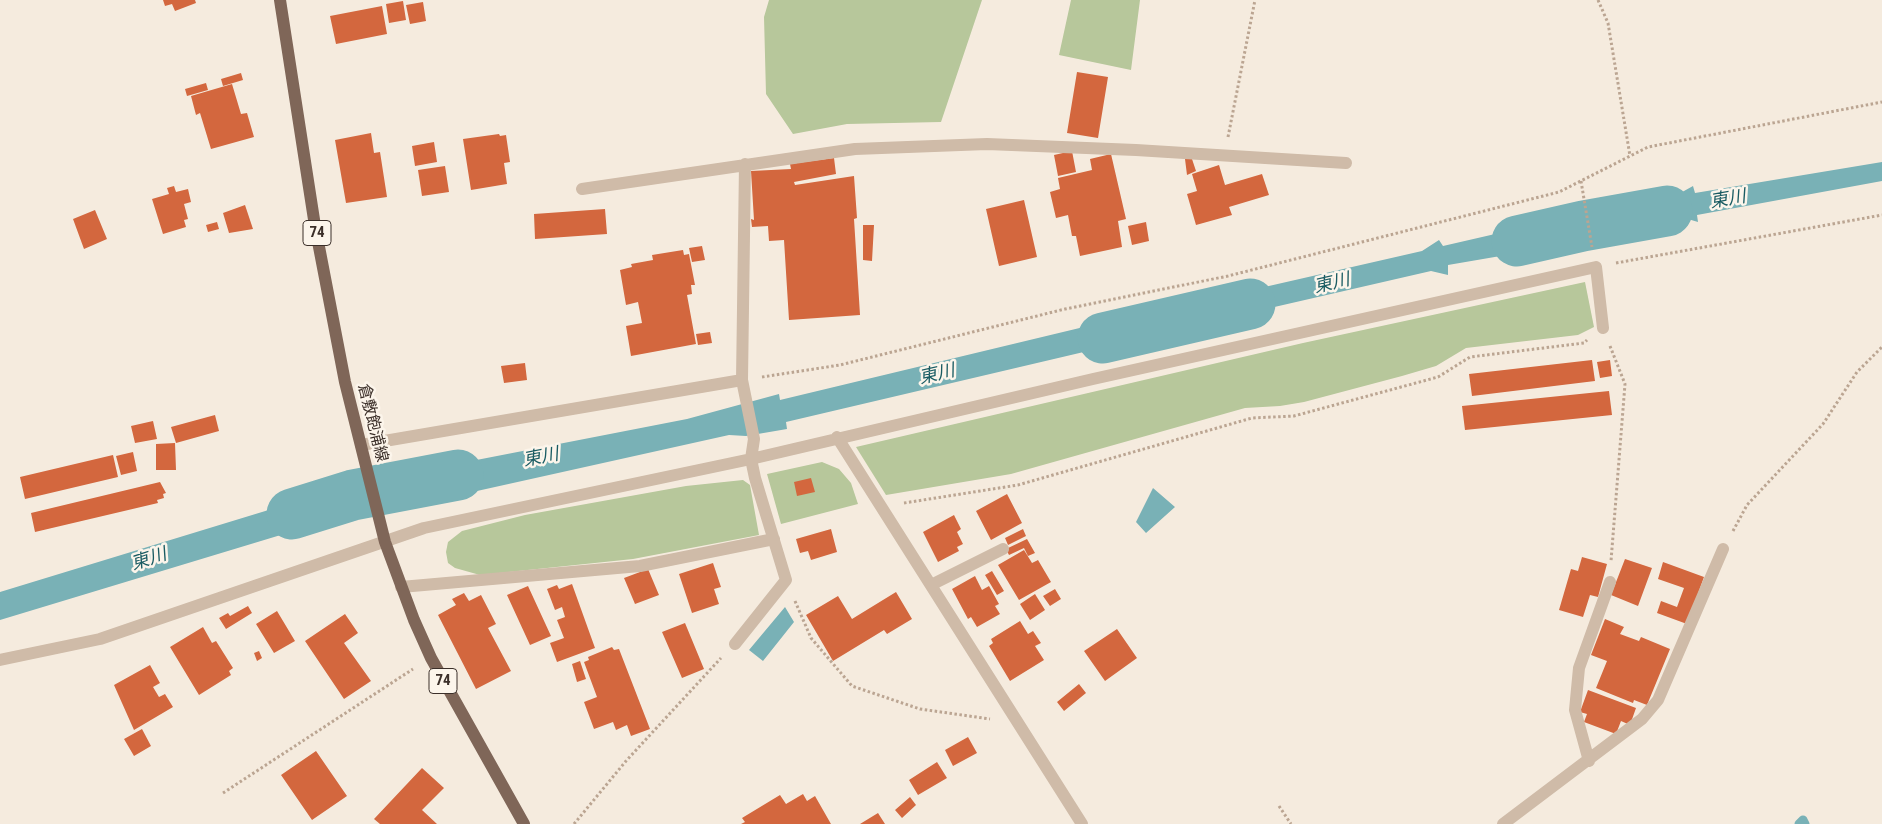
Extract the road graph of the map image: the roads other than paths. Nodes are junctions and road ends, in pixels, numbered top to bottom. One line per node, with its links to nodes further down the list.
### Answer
1 (280, 0): 8 (main road, 倉敷飽浦線 / 74)
2 (1346, 163): 3 (street)
3 (745, 164): 4 (street); 6 (street)
4 (582, 189)
5 (1603, 328): 7 (street)
6 (742, 380): 8 (street); 9 (street)
7 (837, 437): 9 (street); 15 (street)
8 (361, 446): 11 (main road, 倉敷飽浦線 / 74)
9 (750, 459): 10 (street); 11 (street)
10 (774, 539): 16 (street); 17 (street)
11 (386, 542): 16 (main road, 倉敷飽浦線 / 74); 18 (street)
12 (1003, 549): 15 (street)
13 (1723, 550): 19 (street)
14 (1610, 582): 19 (street)
15 (930, 585): 21 (street)
16 (401, 587): 20 (main road, 倉敷飽浦線 / 74)
17 (735, 644)
18 (0, 660)
19 (1589, 761): 22 (street)
20 (524, 824)
21 (1082, 824)
22 (1503, 824)

